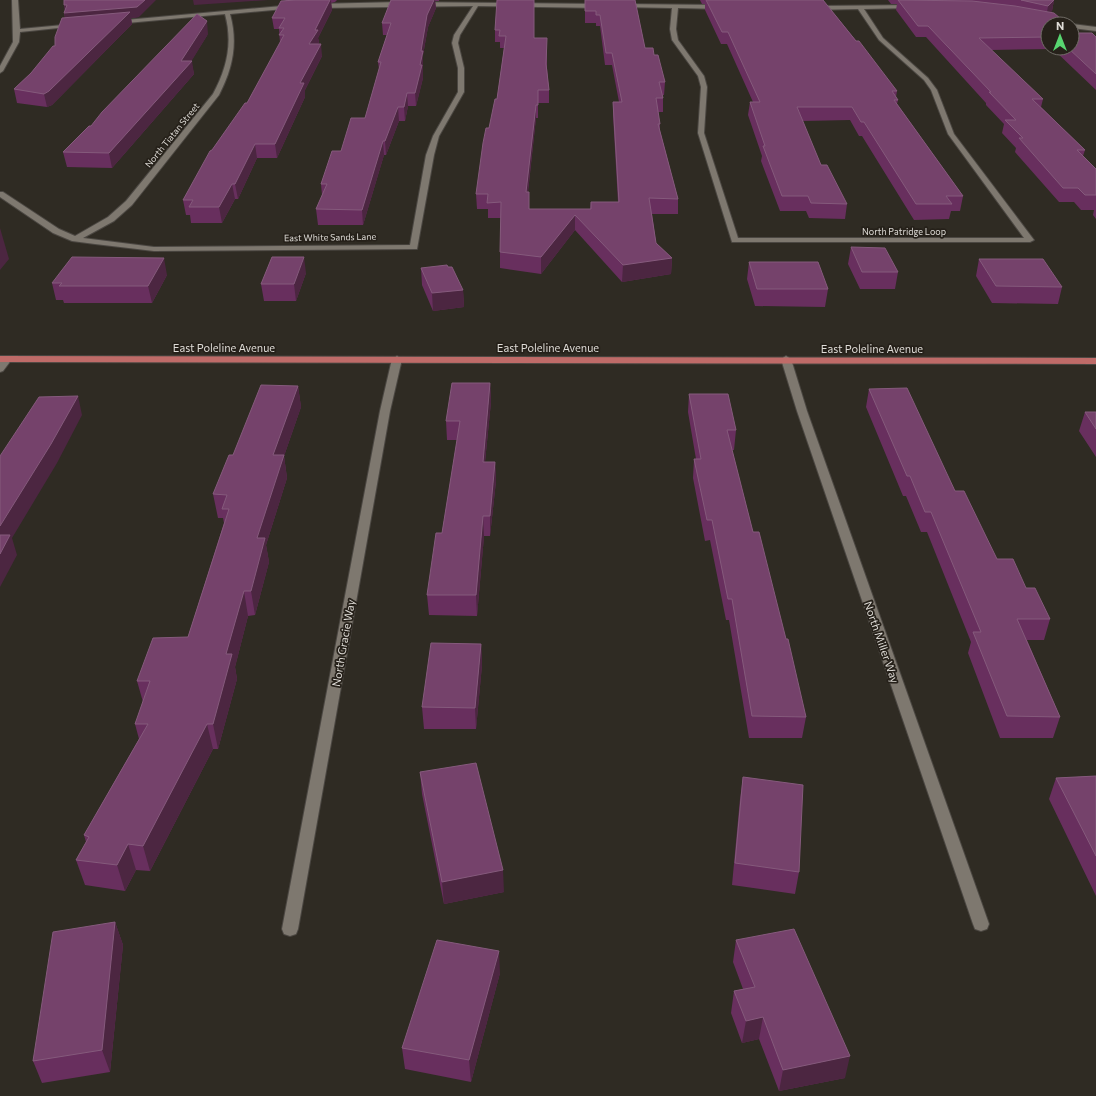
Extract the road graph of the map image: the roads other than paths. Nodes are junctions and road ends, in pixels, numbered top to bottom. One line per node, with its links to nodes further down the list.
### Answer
1 (14, 0): 17 (street)
2 (477, 4): 3 (street); 4 (street); 20 (street, East White Sands Lane)
3 (310, 6)
4 (604, 6)
5 (612, 6): 8 (street)
6 (917, 6): 9 (street)
7 (302, 7): 12 (street)
8 (675, 7): 9 (street, North Patridge Loop); 10 (street)
9 (860, 7): 11 (street)
10 (728, 8)
11 (804, 8)
12 (227, 12): 13 (street); 20 (street, North Tiatan Street)
13 (112, 23)
14 (81, 26): 17 (street)
15 (1080, 27): 16 (street)
16 (1096, 29)
17 (17, 31): 18 (street)
18 (0, 71)
19 (0, 194): 20 (street, East White Sands Lane)
20 (75, 239)
21 (3, 359): 22 (main road, East Poleline Avenue); 25 (street)
22 (397, 359): 23 (main road, East Poleline Avenue); 27 (street, North Gracie Way)
23 (786, 359): 24 (main road, East Poleline Avenue); 26 (street, North Miller Way)
24 (1096, 361)
25 (0, 369)
26 (981, 924)
27 (290, 929)

